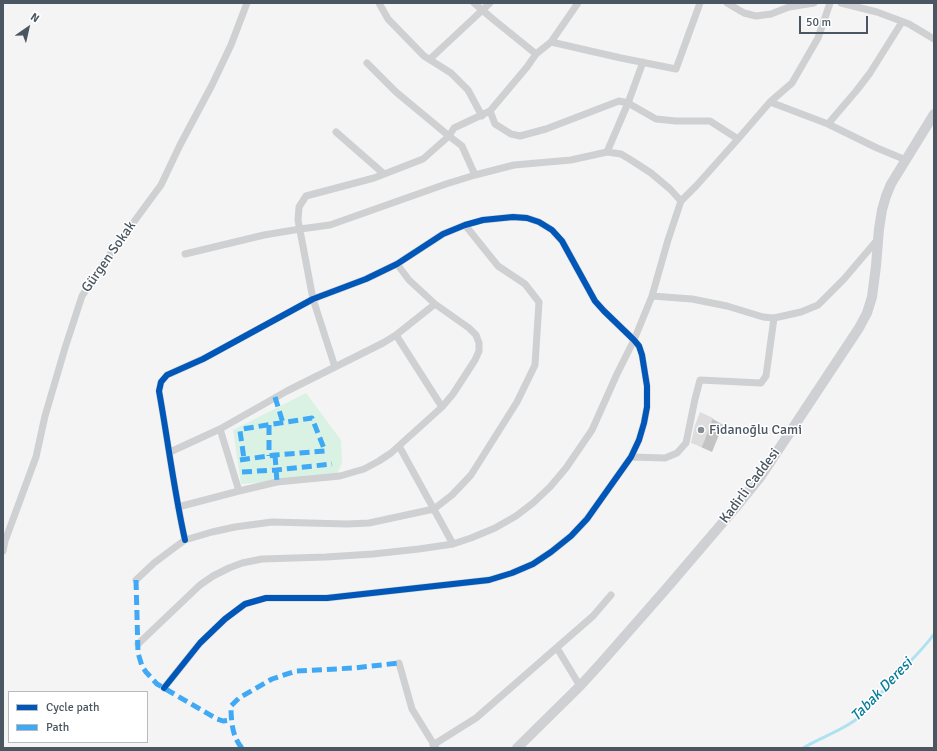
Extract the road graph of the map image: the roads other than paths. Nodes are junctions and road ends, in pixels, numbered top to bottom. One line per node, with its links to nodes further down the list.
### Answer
1 (247, 3): 55 (street, Gürgen Sokak)
2 (379, 3): 16 (street)
3 (474, 3): 11 (street)
4 (490, 3): 11 (street)
5 (578, 3): 14 (street)
6 (700, 3): 17 (street)
7 (727, 3): 8 (street)
8 (814, 3)
9 (830, 3): 19 (street)
10 (841, 3): 12 (street)
11 (483, 11): 15 (street); 16 (street)
12 (902, 22): 13 (street); 24 (street)
13 (934, 40)
14 (551, 42): 15 (street); 17 (street)
15 (536, 54): 21 (street)
16 (430, 59): 23 (street)
17 (643, 62): 20 (street)
18 (367, 63): 26 (street)
19 (770, 102): 24 (street); 27 (street)
20 (628, 103): 21 (street); 27 (street); 28 (street)
21 (490, 111): 23 (street)
22 (934, 114): 29 (main road, Kadirli Caddesi)
23 (482, 116): 26 (street)
24 (828, 124): 29 (street)
25 (336, 132): 30 (street)
26 (449, 136): 30 (street); 31 (street)
27 (738, 139): 32 (street)
28 (607, 152): 31 (street); 32 (street)
29 (906, 160): 35 (main road, Kadirli Caddesi)
30 (384, 174): 34 (street)
31 (475, 175): 34 (street)
32 (681, 201): 38 (street)
33 (465, 225): 37 (street); 43 (street); 52 (street)
34 (300, 229): 36 (street); 39 (street)
35 (878, 239): 41 (street); 61 (main road, Kadirli Caddesi)
36 (185, 254)
37 (397, 264): 39 (street); 40 (street)
38 (652, 296): 41 (street); 43 (street)
39 (313, 299): 44 (street); 48 (street)
40 (435, 304): 42 (street); 45 (street)
41 (774, 318): 49 (street)
42 (396, 335): 44 (street); 45 (street)
43 (634, 340): 49 (street); 54 (street)
44 (335, 367): 46 (street)
45 (442, 407): 47 (street)
46 (220, 429): 48 (street); 50 (street)
47 (399, 446): 50 (street); 52 (street)
48 (170, 452): 51 (street)
49 (631, 457): 62 (street)
50 (239, 490): 51 (street)
51 (178, 507): 53 (street)
52 (434, 509): 53 (street); 54 (street)
53 (185, 540): 56 (street)
54 (453, 544): 58 (street)
55 (3, 551)
56 (136, 580)
57 (611, 595): 59 (street)
58 (138, 644)
59 (557, 648): 61 (street); 63 (street)
60 (399, 663): 63 (street)
61 (580, 686): 64 (main road, Kadirli Caddesi)
62 (164, 688)
63 (435, 746)
64 (517, 748)

